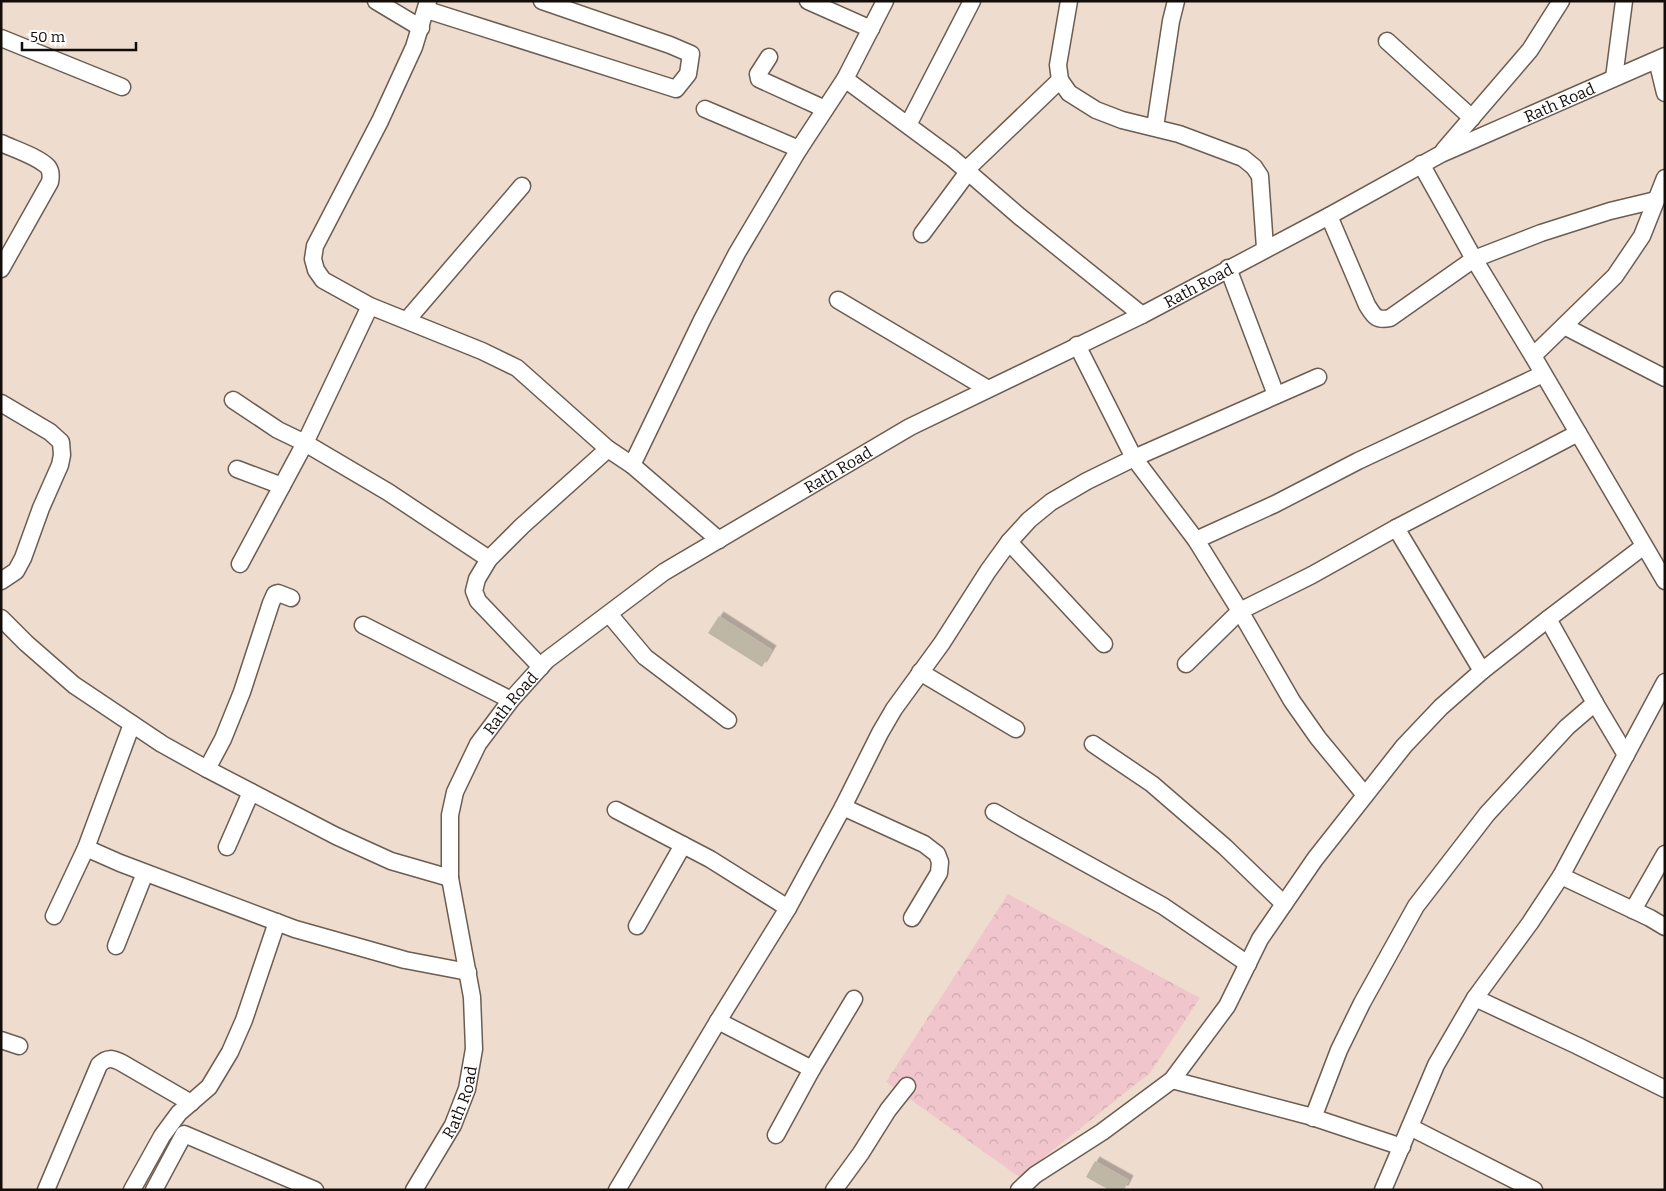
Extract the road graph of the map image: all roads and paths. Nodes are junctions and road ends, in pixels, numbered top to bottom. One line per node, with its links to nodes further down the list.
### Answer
1 (376, 1): 11 (street)
2 (542, 1): 10 (street)
3 (808, 1): 12 (street)
4 (885, 1): 12 (street)
5 (972, 1): 25 (street)
6 (1069, 1): 19 (street)
7 (1176, 1): 26 (street)
8 (1562, 1): 24 (street)
9 (1624, 1): 17 (street)
10 (428, 5): 11 (street)
11 (421, 28): 42 (street)
12 (871, 30): 18 (street)
13 (1, 38): 20 (street)
14 (1387, 41): 24 (street)
15 (769, 57): 23 (street)
16 (1661, 58): 17 (street, Rath Road); 21 (street)
17 (1614, 78): 29 (street, Rath Road)
18 (845, 80): 23 (street); 25 (street)
19 (1060, 80): 26 (street); 31 (street)
20 (122, 87)
21 (1665, 93)
22 (705, 109): 28 (street)
23 (825, 109): 28 (street)
24 (1472, 118): 29 (street)
25 (908, 125): 31 (street)
26 (1155, 127): 37 (street)
27 (1, 143): 40 (street)
28 (799, 149): 59 (street)
29 (1441, 154): 30 (street, Rath Road)
30 (1421, 164): 35 (street, Rath Road); 38 (street)
31 (967, 171): 36 (street); 43 (street)
32 (1665, 178): 34 (street)
33 (522, 186): 44 (street)
34 (1656, 200): 38 (street); 45 (street)
35 (1329, 216): 37 (street, Rath Road); 38 (street)
36 (922, 234)
37 (1265, 248): 39 (street, Rath Road)
38 (1474, 259): 47 (street)
39 (1228, 268): 43 (street, Rath Road); 52 (street)
40 (1, 269)
41 (838, 300): 51 (street)
42 (370, 306): 44 (street); 56 (street)
43 (1142, 314): 46 (street, Rath Road)
44 (407, 320): 57 (street)
45 (1564, 326): 47 (street); 50 (street)
46 (1077, 346): 51 (street, Rath Road); 58 (street)
47 (1533, 356): 48 (street)
48 (1543, 374): 55 (street); 64 (street)
49 (1318, 377): 52 (street)
50 (1665, 378)
51 (988, 389): 63 (street, Rath Road)
52 (1276, 395): 58 (street)
53 (232, 400): 56 (street)
54 (1, 403): 69 (street)
55 (1578, 433): 62 (street); 66 (street)
56 (305, 443): 61 (street); 67 (street)
57 (608, 448): 59 (street); 67 (street)
58 (1134, 458): 64 (street); 65 (street)
59 (632, 465): 63 (street)
60 (238, 469): 61 (street)
61 (282, 486): 68 (street)
62 (1396, 528): 72 (street); 80 (street)
63 (719, 540): 73 (street, Rath Road)
64 (1196, 540): 72 (street)
65 (1009, 542): 77 (street); 81 (street)
66 (1644, 546): 70 (street); 75 (street)
67 (489, 559): 79 (street)
68 (240, 564)
69 (1, 581)
70 (1665, 581)
71 (291, 598): 90 (street)
72 (1240, 611): 78 (street); 92 (street)
73 (609, 614): 79 (street, Rath Road); 85 (street)
74 (1, 618): 86 (street)
75 (1548, 619): 80 (street); 84 (street)
76 (363, 625): 83 (street)
77 (1104, 644)
78 (1186, 664)
79 (541, 667): 83 (street, Rath Road)
80 (1482, 671): 92 (street)
81 (920, 672): 87 (street); 93 (street)
82 (1665, 682): 89 (street)
83 (511, 700): 102 (street, Rath Road)
84 (1595, 703): 89 (street); 124 (street)
85 (728, 720)
86 (132, 724): 90 (street); 98 (street)
87 (1016, 729)
88 (1093, 744): 103 (street)
89 (1626, 754): 101 (street)
90 (207, 769): 91 (street)
91 (251, 792): 97 (street); 102 (street)
92 (1365, 795): 103 (street)
93 (843, 807): 104 (street); 107 (street)
94 (616, 810): 96 (street)
95 (994, 812): 112 (street)
96 (683, 845): 104 (street); 109 (street)
97 (227, 847)
98 (86, 848): 100 (street); 106 (street)
99 (1665, 854): 105 (street)
100 (146, 872): 108 (street); 111 (street)
101 (1561, 876): 105 (street); 114 (street)
102 (450, 878): 113 (street, Rath Road)
103 (1284, 904): 112 (street)
104 (788, 908): 116 (street)
105 (1634, 910): 110 (street)
106 (54, 916)
107 (912, 918)
108 (278, 922): 113 (street); 123 (street)
109 (637, 926)
110 (1665, 926)
111 (116, 946)
112 (1248, 964): 120 (street)
113 (468, 972): 132 (street, Rath Road)
114 (1475, 998): 122 (street); 125 (street)
115 (854, 999): 119 (street)
116 (718, 1021): 119 (street); 133 (street)
117 (1, 1040): 118 (street)
118 (19, 1046)
119 (812, 1070): 126 (street)
120 (1172, 1080): 124 (street); 135 (street)
121 (907, 1086): 134 (street)
122 (1665, 1089)
123 (191, 1103): 128 (street); 129 (street)
124 (1313, 1118): 127 (street)
125 (1410, 1127): 127 (street); 137 (street)
126 (776, 1135)
127 (1402, 1147): 136 (street)
128 (46, 1190)
129 (132, 1190)
130 (154, 1190): 131 (street)
131 (315, 1190)
132 (414, 1190)
133 (617, 1190)
134 (834, 1190)
135 (1019, 1190)
136 (1383, 1190)
137 (1534, 1190)

